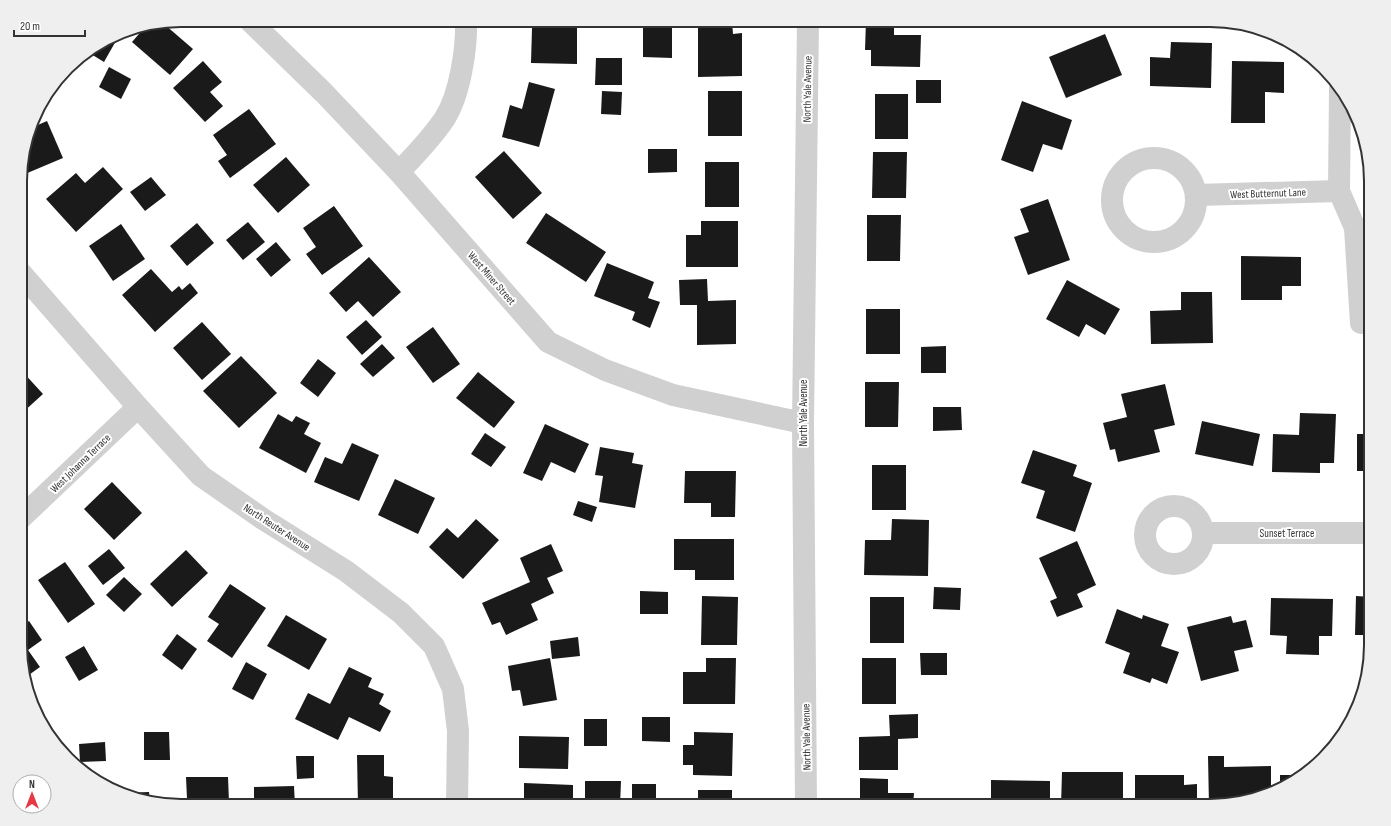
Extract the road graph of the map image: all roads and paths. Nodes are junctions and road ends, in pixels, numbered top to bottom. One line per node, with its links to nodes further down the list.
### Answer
1 (256, 27): 5 (street, West Miner Street)
2 (466, 27): 5 (street)
3 (808, 27): 11 (street, North Yale Avenue)
4 (1340, 99): 6 (street)
5 (399, 172): 11 (street, West Miner Street)
6 (1339, 191): 7 (street, West Butternut Lane); 9 (street)
7 (1196, 196)
8 (27, 280): 10 (street, North Reuter Avenue)
9 (1361, 323)
10 (138, 407): 12 (street, West Johanna Terrace); 15 (street, North Reuter Avenue)
11 (803, 423): 16 (street, North Yale Avenue)
12 (27, 512)
13 (1203, 533): 14 (street, Sunset Terrace)
14 (1364, 533)
15 (457, 799)
16 (806, 799)

